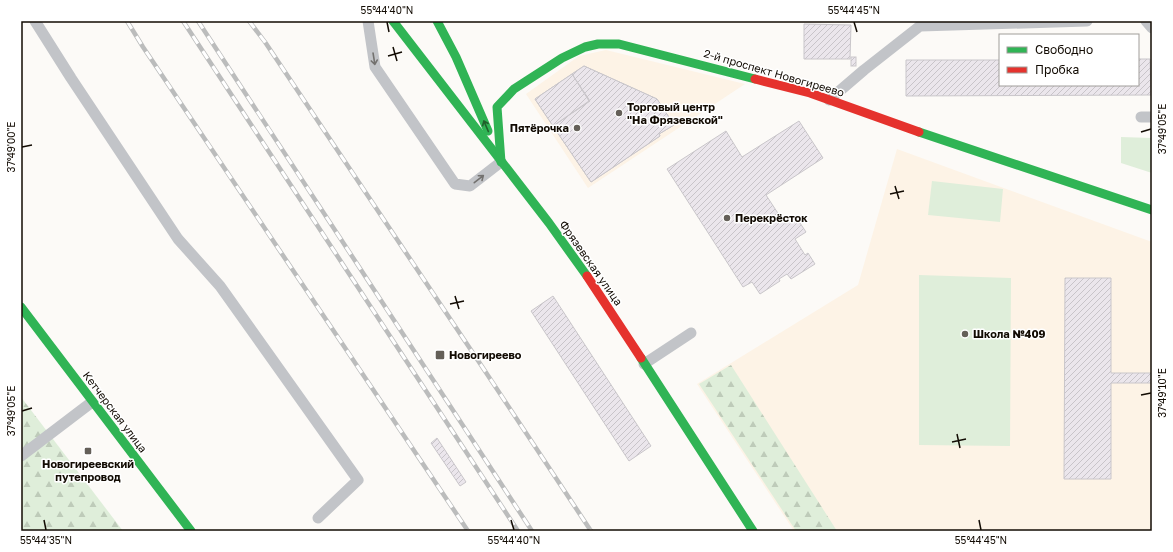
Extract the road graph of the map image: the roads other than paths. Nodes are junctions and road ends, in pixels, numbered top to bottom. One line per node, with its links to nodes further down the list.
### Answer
1 (35, 21): 16 (lane)
2 (368, 21): 9 (lane, one-way to 9)
3 (393, 21): 9 (main road, Фрязевская улица)
4 (437, 21): 9 (main road, one-way to 4)
5 (1087, 21): 8 (lane)
6 (1146, 21): 7 (lane)
7 (1152, 28)
8 (829, 100): 9 (main road, 2-й проспект Новогиреево); 10 (main road, 2-й проспект Новогиреево)
9 (501, 162): 13 (main road, Фрязевская улица)
10 (1152, 210)
11 (21, 307): 14 (main road, Кетчерская улица)
12 (691, 333): 13 (lane)
13 (644, 364): 18 (main road, Фрязевская улица)
14 (92, 402): 15 (lane); 17 (main road, Кетчерская улица)
15 (21, 456)
16 (318, 518)
17 (191, 531)
18 (753, 531)

